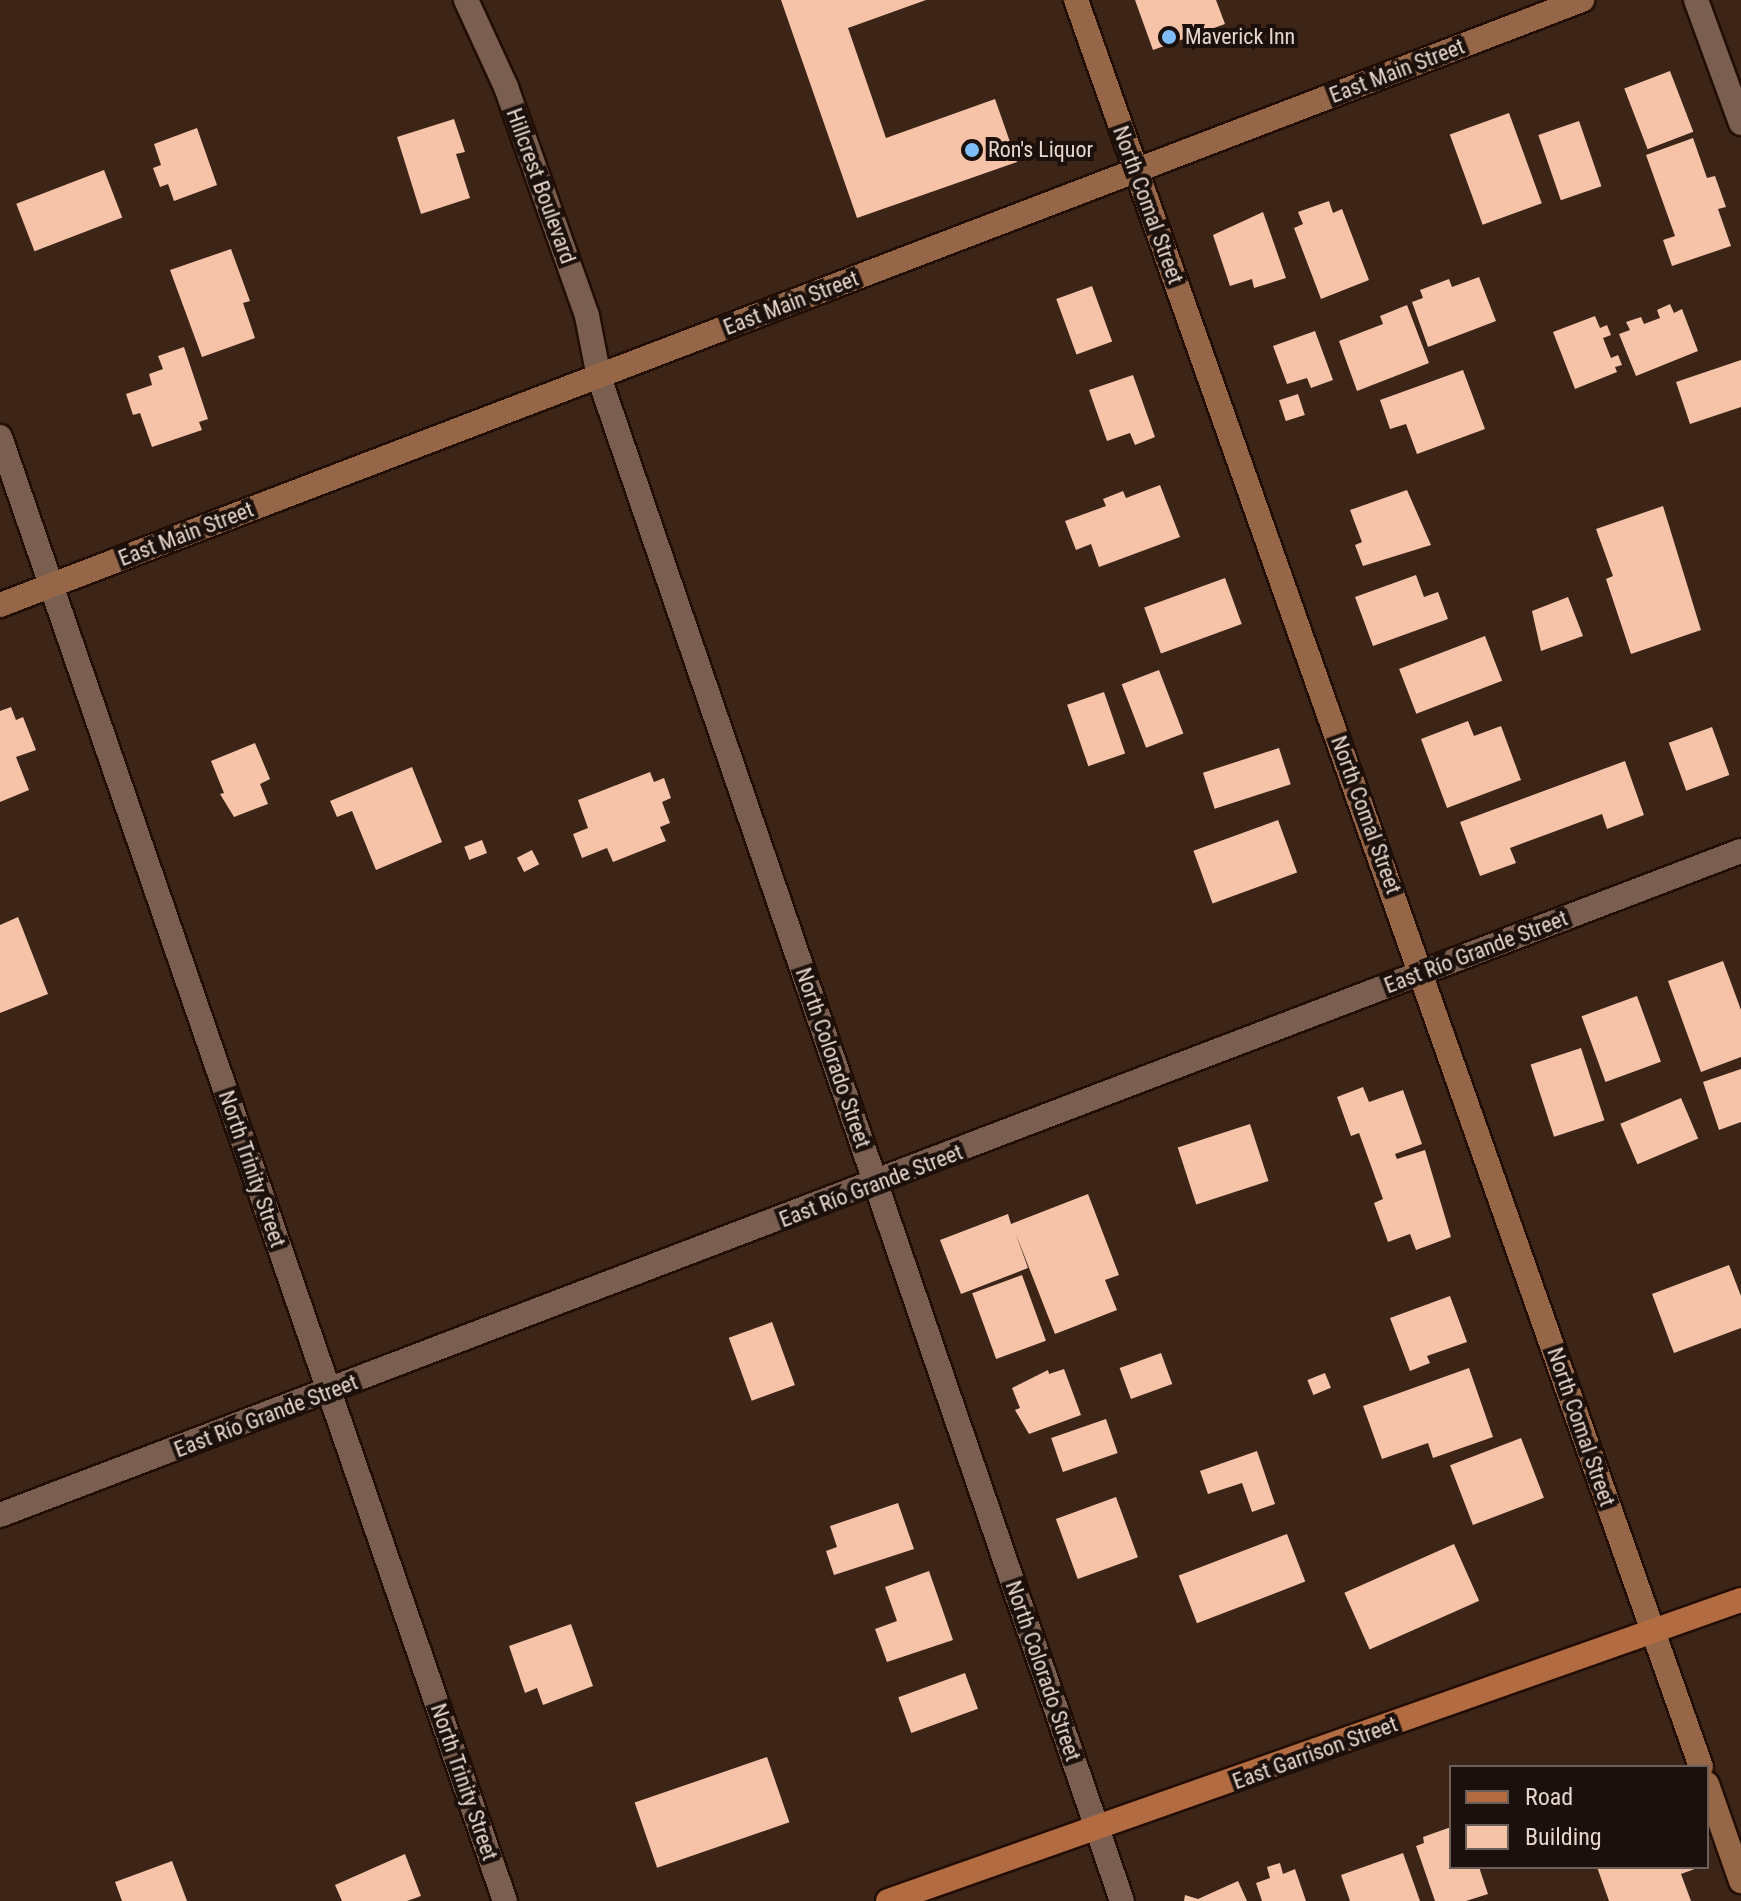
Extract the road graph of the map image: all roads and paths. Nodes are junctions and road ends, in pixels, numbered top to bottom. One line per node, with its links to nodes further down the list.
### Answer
1 (466, 0): 7 (street, Hillcrest Boulevard)
2 (1076, 0): 6 (street, North Comal Street)
3 (1582, 0): 6 (street, East Main Street)
4 (1696, 0): 5 (street)
5 (1741, 123)
6 (1136, 171): 7 (street, East Main Street); 12 (street, North Comal Street)
7 (599, 377): 9 (street, East Main Street); 13 (street, North Colorado Street)
8 (0, 437): 9 (street, North Trinity Street)
9 (53, 585): 10 (street, East Main Street); 14 (street, North Trinity Street)
10 (0, 605)
11 (1741, 851): 12 (street, East Río Grande Street)
12 (1422, 972): 13 (street, East Río Grande Street); 17 (street, North Comal Street)
13 (876, 1184): 14 (street, East Río Grande Street); 20 (street, North Colorado Street)
14 (329, 1392): 15 (street, East Río Grande Street); 22 (street, North Trinity Street)
15 (0, 1515)
16 (1741, 1600): 17 (main road, East Garrison Street)
17 (1653, 1632): 18 (street, North Comal Street); 20 (main road, East Garrison Street)
18 (1700, 1765)
19 (1709, 1790): 21 (street)
20 (1097, 1831): 23 (main road, East Garrison Street); 24 (street, North Colorado Street)
21 (1741, 1881)
22 (505, 1901)
23 (888, 1901)
24 (1122, 1901)

